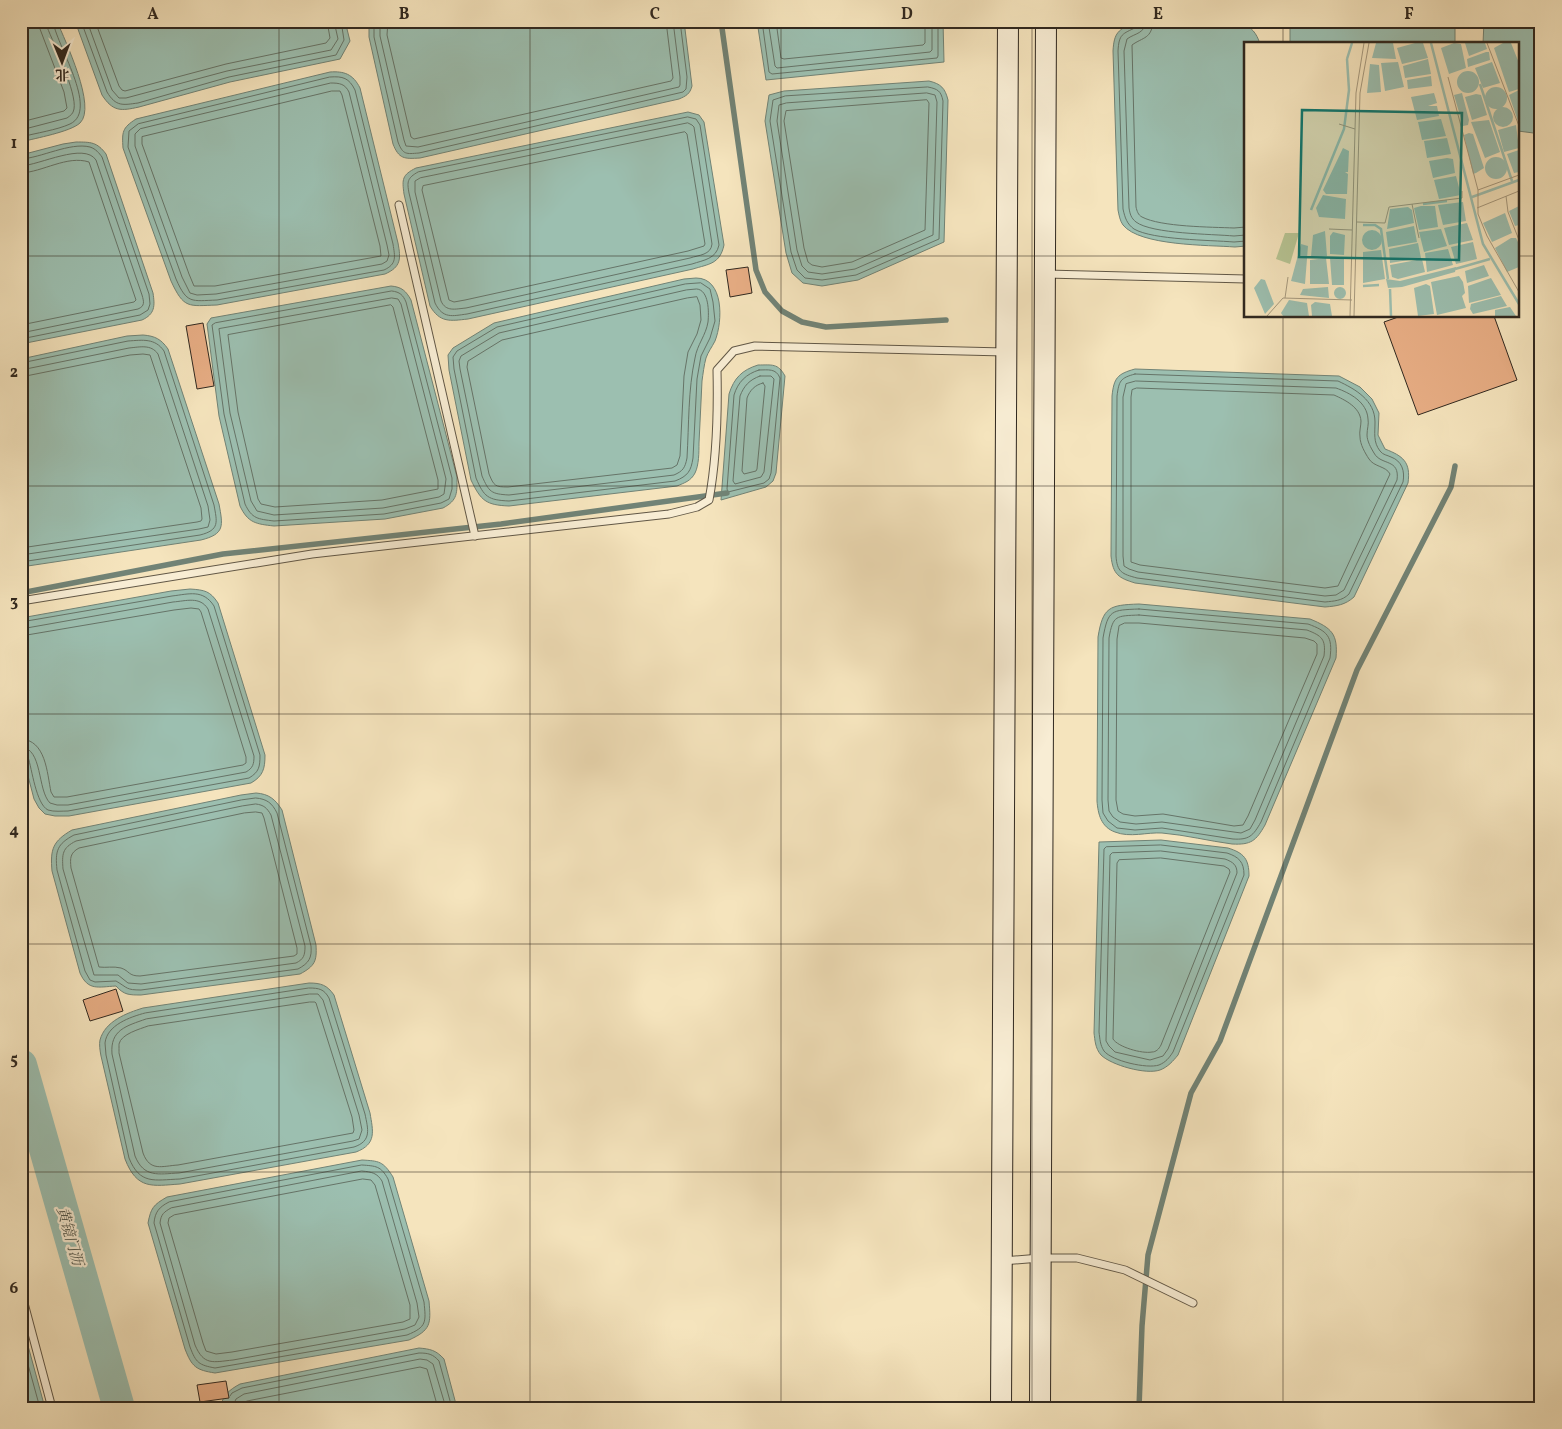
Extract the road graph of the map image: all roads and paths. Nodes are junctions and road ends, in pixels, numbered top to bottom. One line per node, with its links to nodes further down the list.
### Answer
1 (1008, 21): 6 (main road)
2 (1046, 21): 4 (main road)
3 (399, 205): 7 (lane)
4 (1044, 274): 5 (lane); 9 (main road)
5 (1244, 279)
6 (1005, 352): 7 (lane); 10 (main road)
7 (475, 536): 8 (lane)
8 (21, 601)
9 (1040, 1258): 10 (lane); 12 (lane); 15 (main road)
10 (1002, 1261): 14 (main road)
11 (21, 1292): 13 (lane)
12 (1193, 1303)
13 (52, 1408)
14 (1001, 1408)
15 (1040, 1408)

